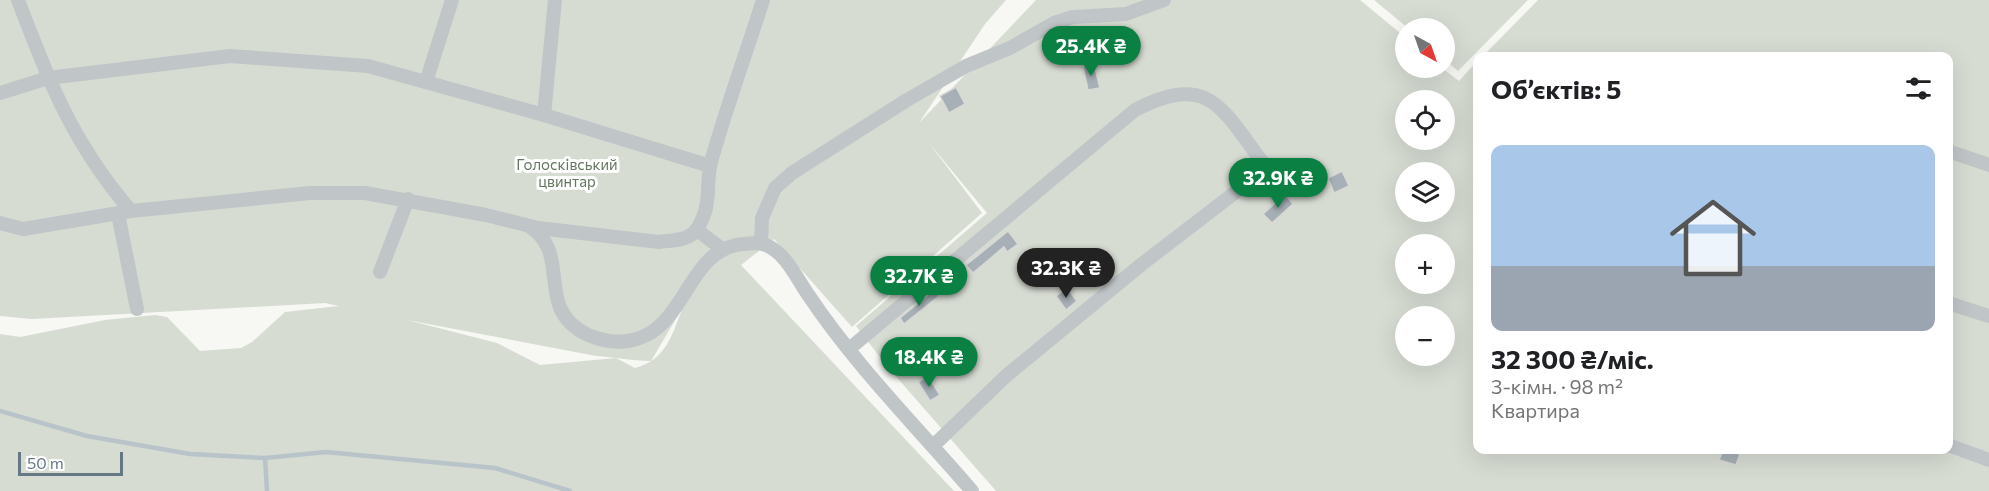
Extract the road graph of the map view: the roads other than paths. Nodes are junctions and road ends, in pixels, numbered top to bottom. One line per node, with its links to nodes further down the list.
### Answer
1 (18, 0): 6 (street)
2 (452, 0): 7 (street)
3 (555, 0): 9 (street)
4 (763, 0): 12 (street)
5 (1164, 0): 18 (street)
6 (48, 78): 7 (street); 8 (street); 14 (street)
7 (426, 82): 9 (street)
8 (0, 93)
9 (544, 115): 12 (street)
10 (1953, 153): 11 (street)
11 (1989, 165)
12 (710, 166): 17 (street)
13 (408, 200): 14 (street); 16 (street); 20 (street)
14 (124, 212): 15 (street); 22 (street)
15 (0, 223)
16 (527, 225): 17 (street); 19 (street)
17 (696, 230): 19 (street)
18 (761, 243): 19 (street); 24 (street)
19 (722, 249)
20 (380, 272)
21 (1953, 305): 23 (street)
22 (137, 309)
23 (1989, 316)
24 (849, 349): 25 (street); 25 (street)
25 (933, 446): 28 (street)
26 (1953, 447): 27 (street)
27 (1989, 460)
28 (972, 491)

